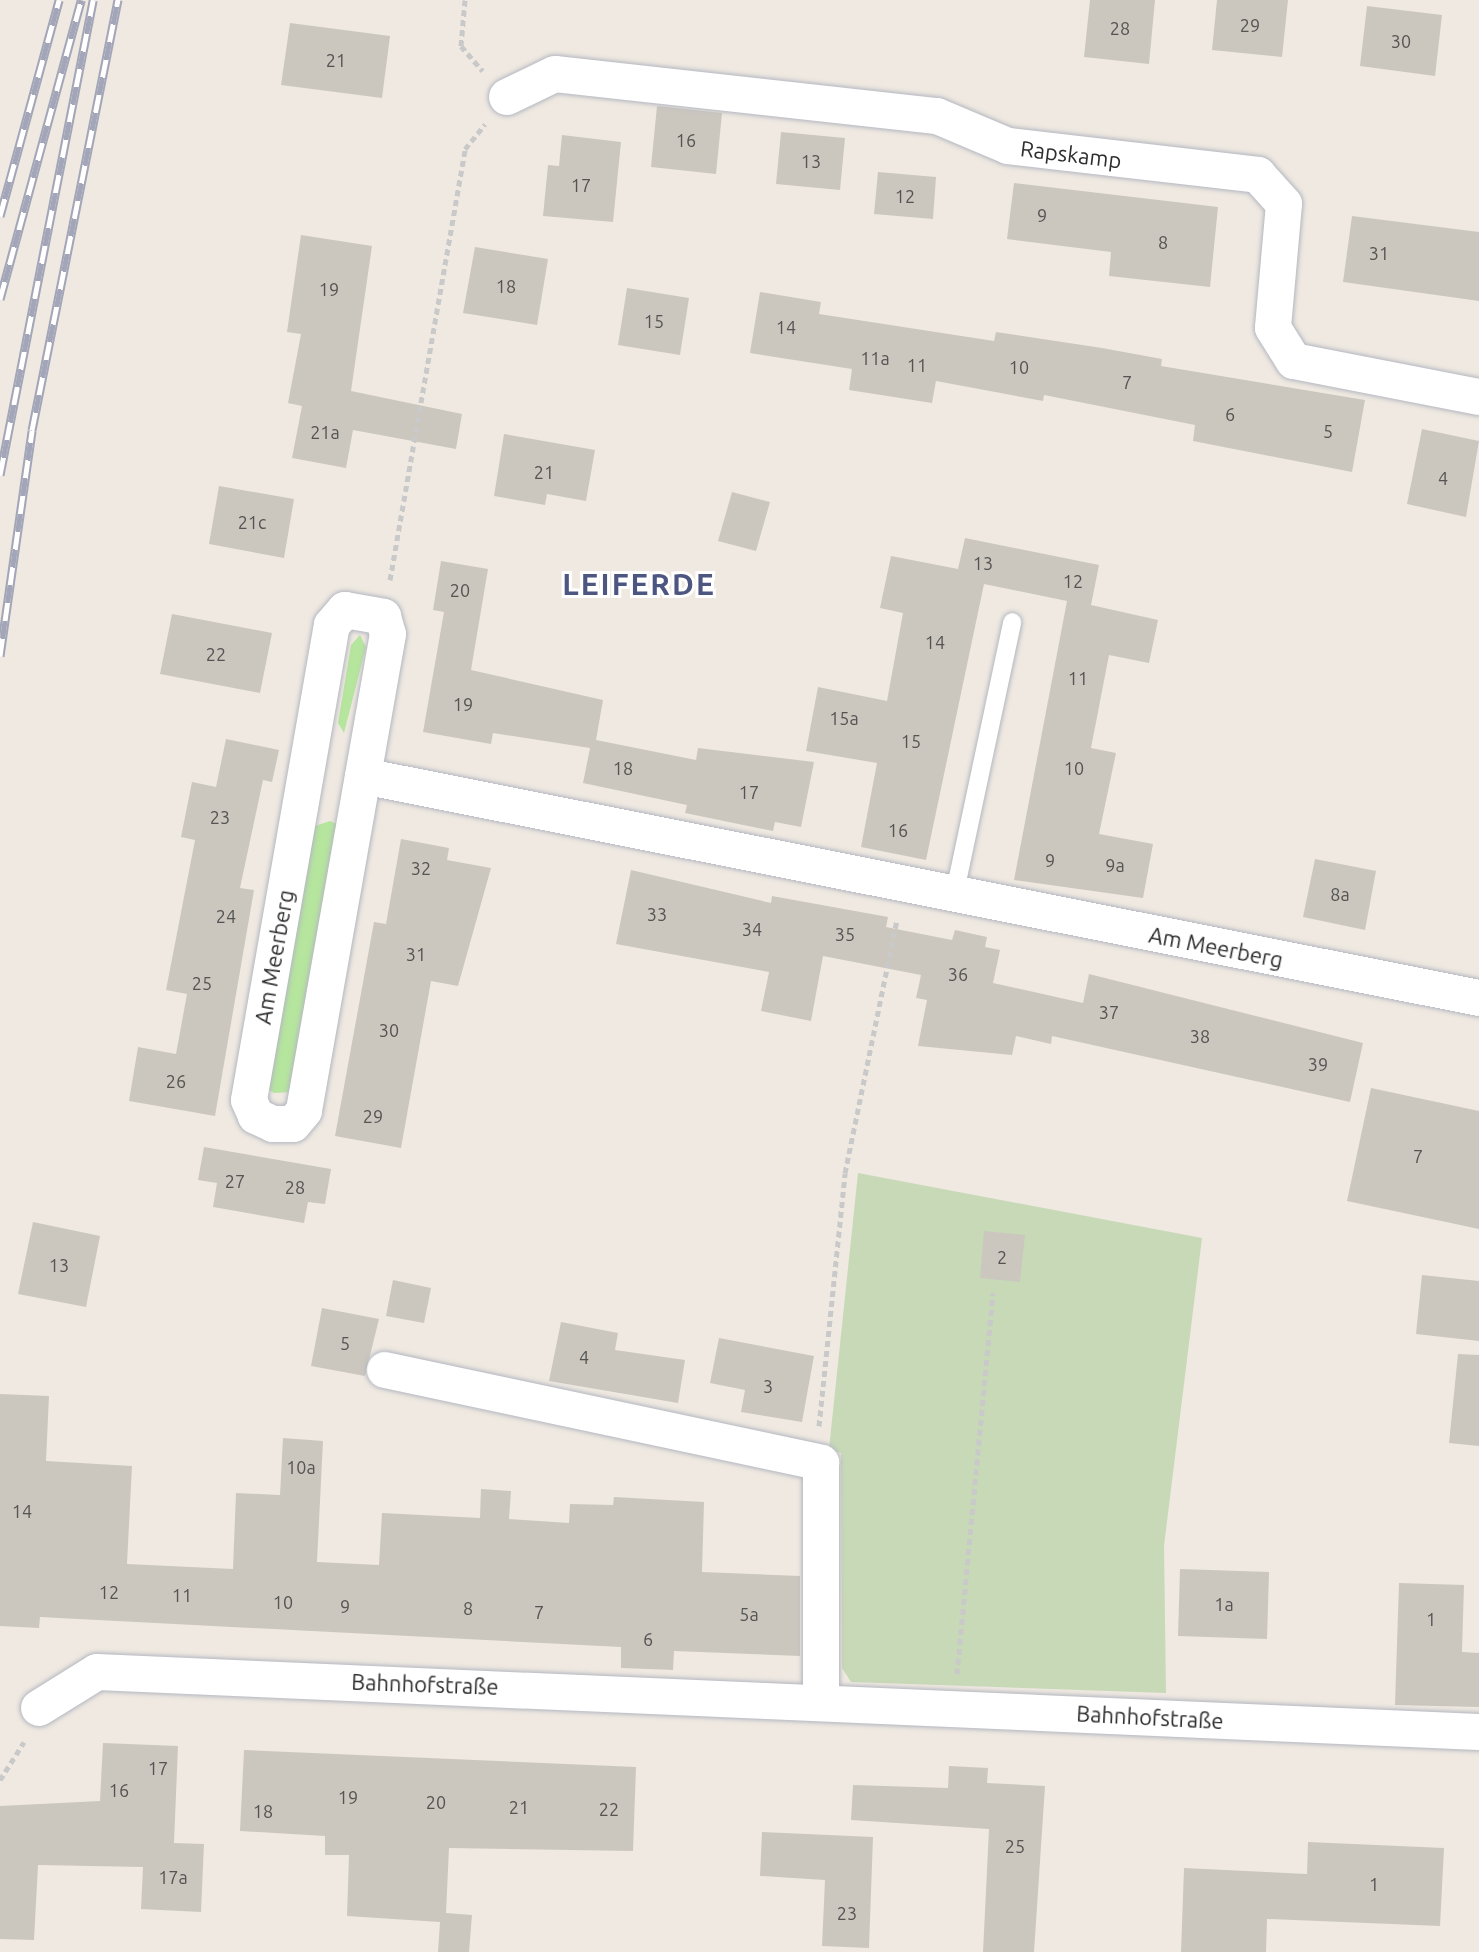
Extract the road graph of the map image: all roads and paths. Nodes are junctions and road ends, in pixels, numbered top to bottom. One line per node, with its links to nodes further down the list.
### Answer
1 (465, 0): 2 (path)
2 (507, 97): 3 (street, Rapskamp); 4 (path)
3 (1479, 397)
4 (383, 617): 6 (street, Am Meerberg); 6 (street, Am Meerberg)
5 (1012, 622): 8 (lane)
6 (363, 776): 7 (street, Am Meerberg)
7 (904, 885): 8 (street, Am Meerberg); 12 (path)
8 (954, 896): 9 (street, Am Meerberg)
9 (1479, 998)
10 (993, 1293): 15 (path)
11 (385, 1370): 12 (street)
12 (821, 1463): 13 (street)
13 (821, 1700): 14 (street, Bahnhofstraße); 15 (street, Bahnhofstraße)
14 (39, 1708): 17 (path)
15 (957, 1708): 16 (street, Bahnhofstraße)
16 (1479, 1732)
17 (0, 1780)

